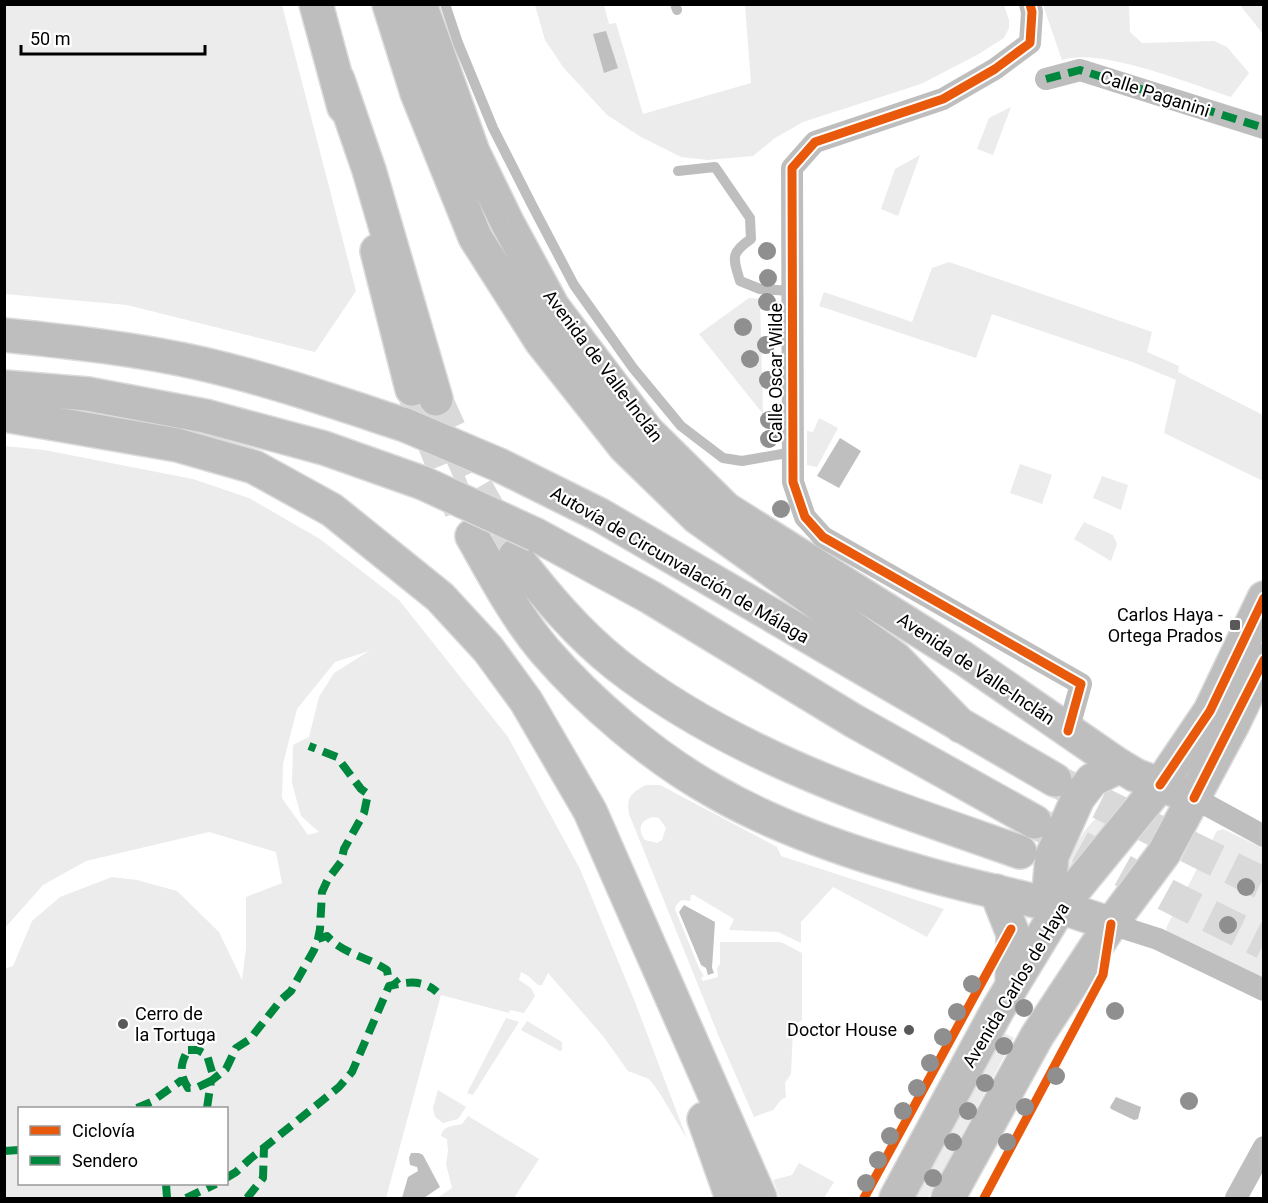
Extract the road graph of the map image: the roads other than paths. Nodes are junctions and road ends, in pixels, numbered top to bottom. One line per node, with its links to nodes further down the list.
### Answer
1 (316, 4): 12 (main road)
2 (389, 4): 19 (main road)
3 (420, 4): 20 (main road, Avenida de Valle-Inclán)
4 (445, 4): 14 (lane)
5 (1030, 4): 9 (street, Calle Oscar Wilde)
6 (1046, 79): 7 (street, Calle Paganini)
7 (1263, 128)
8 (678, 171): 9 (lane)
9 (792, 291): 14 (street, Calle Oscar Wilde)
10 (4, 335): 19 (main road, Autovía de Circunvalación de Málaga, bridge)
11 (4, 387): 16 (main road, bridge)
12 (424, 394)
13 (4, 415): 32 (main road)
14 (793, 453): 20 (street, Calle Oscar Wilde)
15 (472, 536): 27 (main road)
16 (525, 545): 24 (main road); 26 (main road)
17 (1263, 598): 22 (main road, Avenida Carlos de Haya)
18 (1263, 660): 23 (main road)
19 (961, 726): 21 (main road, Autovía de Circunvalación de Málaga)
20 (1068, 730): 22 (main road, Avenida de Valle-Inclán)
21 (1055, 780)
22 (1140, 782): 23 (main road, Avenida de Valle-Inclán); 28 (main road, Avenida Carlos de Haya); 28 (main road); 29 (main road)
23 (1194, 798): 25 (street); 29 (main road)
24 (1035, 822)
25 (1263, 836)
26 (1020, 852)
27 (996, 891): 28 (main road); 30 (main road)
28 (1060, 907): 29 (main road); 30 (main road, Avenida Carlos de Haya)
29 (1111, 924): 31 (street); 37 (main road)
30 (1012, 985): 36 (main road, Avenida Carlos de Haya)
31 (1263, 990)
32 (696, 1052): 34 (main road); 35 (main road)
33 (1263, 1147): 38 (street)
34 (732, 1198)
35 (760, 1198)
36 (896, 1198)
37 (948, 1198)
38 (1236, 1198)

